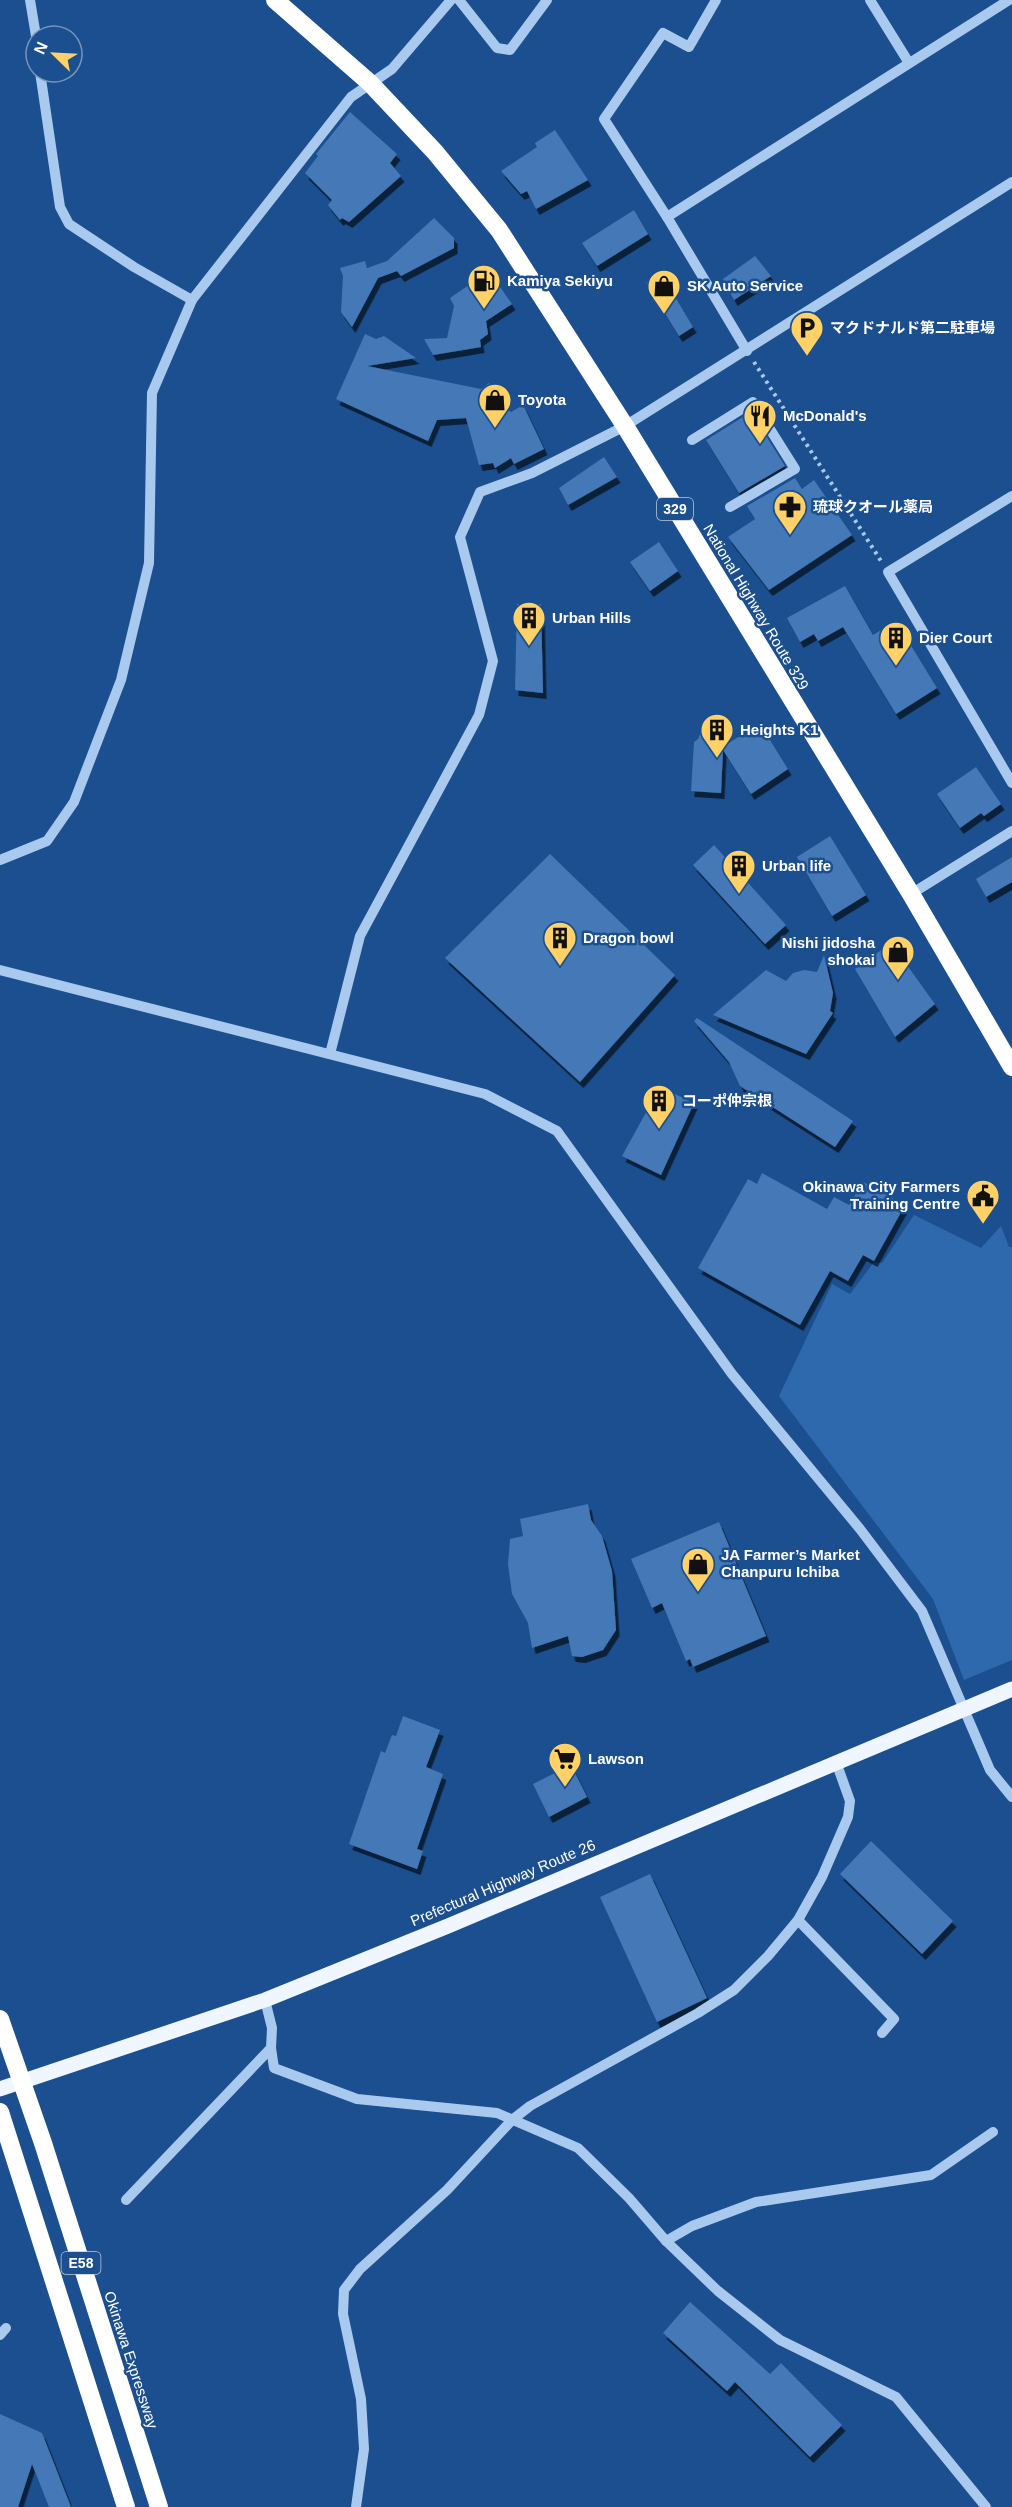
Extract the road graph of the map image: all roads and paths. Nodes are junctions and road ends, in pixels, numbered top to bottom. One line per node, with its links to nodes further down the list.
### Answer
1 (30, 0): 9 (street)
2 (275, 0): 11 (highway, National Highway Route 329 / 329)
3 (451, 0): 11 (street)
4 (459, 0): 5 (street)
5 (547, 0)
6 (716, 0): 14 (street)
7 (870, 0): 10 (street)
8 (1009, 0): 10 (street)
9 (34, 24)
10 (909, 63): 14 (street)
11 (370, 83): 15 (street); 17 (highway, National Highway Route 329 / 329)
12 (42, 84): 15 (street)
13 (1012, 183): 16 (street)
14 (667, 217): 16 (street)
15 (192, 300): 24 (street)
16 (747, 351): 17 (street); 21 (path)
17 (625, 426): 25 (highway, National Highway Route 329 / 329); 27 (street)
18 (692, 440): 20 (street)
19 (1012, 496): 21 (street)
20 (730, 507)
21 (888, 572): 22 (street)
22 (1012, 783)
23 (1012, 831): 25 (street)
24 (0, 860)
25 (911, 894): 28 (highway, National Highway Route 329 / 329)
26 (0, 970): 27 (street)
27 (330, 1054): 30 (street)
28 (1012, 1067)
29 (1012, 1689): 30 (main road, Prefectural Highway Route 26)
30 (963, 1709): 31 (main road, Prefectural Highway Route 26); 32 (street)
31 (836, 1762): 33 (street); 34 (main road, Prefectural Highway Route 26)
32 (1012, 1797)
33 (798, 1920): 36 (street); 40 (street)
34 (265, 2000): 37 (street); 38 (main road, Prefectural Highway Route 26)
35 (0, 2019): 45 (highway, Okinawa Expressway / E58)
36 (882, 2033)
37 (271, 2048): 40 (street); 42 (street)
38 (0, 2089)
39 (0, 2112): 44 (highway, E58)
40 (512, 2120): 43 (street); 46 (street)
41 (993, 2132): 43 (street)
42 (126, 2200)
43 (666, 2241): 47 (street)
44 (126, 2507)
45 (159, 2507)
46 (356, 2507)
47 (986, 2507)

